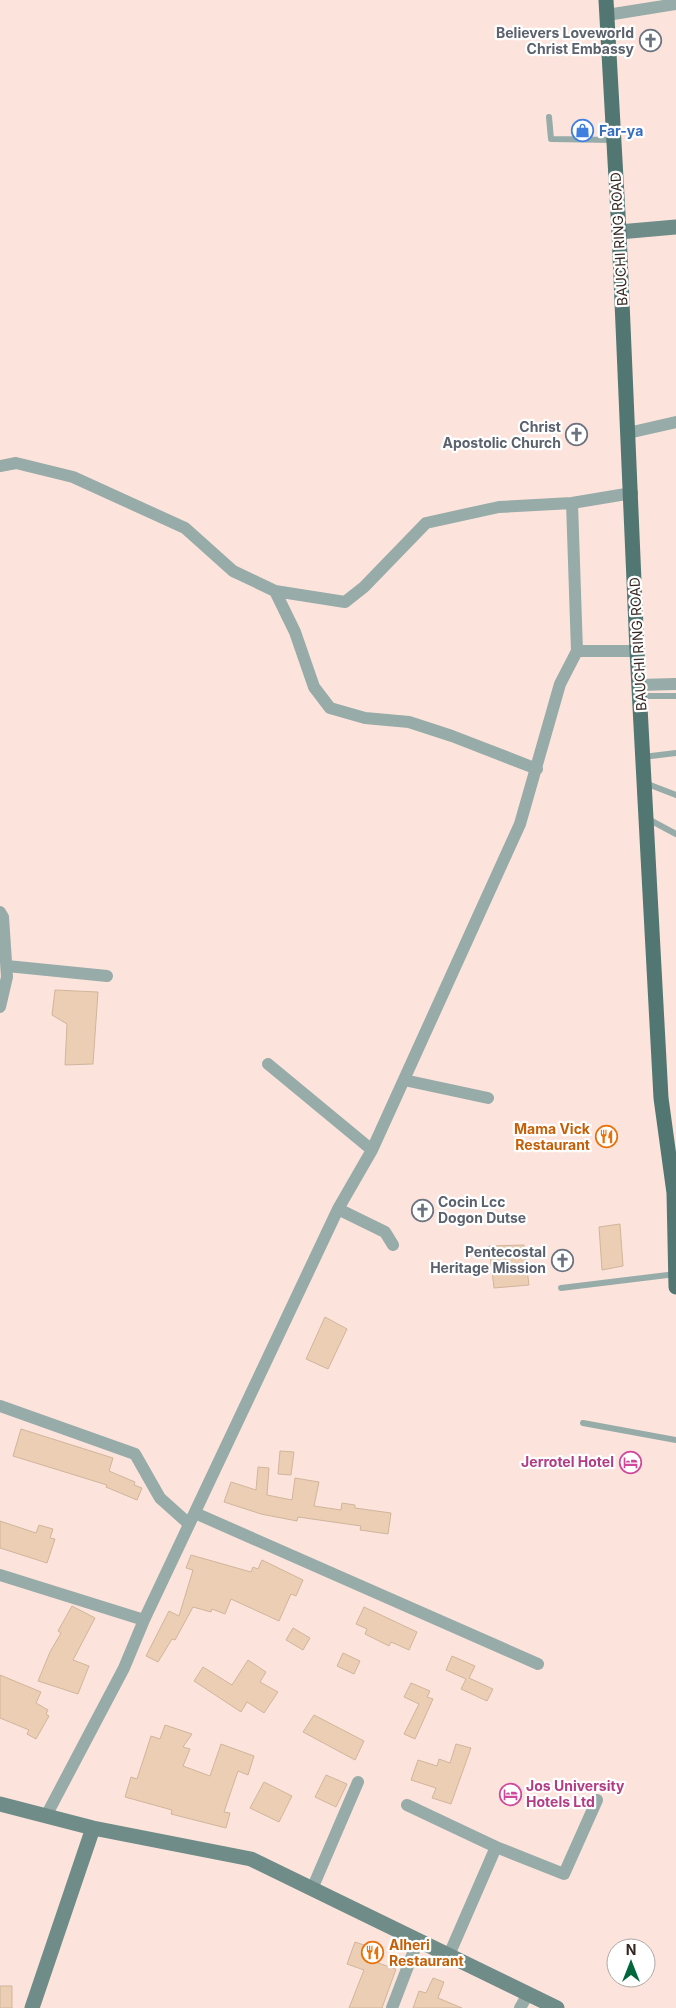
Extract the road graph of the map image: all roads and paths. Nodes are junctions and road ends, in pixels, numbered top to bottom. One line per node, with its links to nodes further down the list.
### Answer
1 (676, 4): 2 (street)
2 (606, 8): 4 (main road, BAUCHI RING ROAD)
3 (549, 117): 4 (lane)
4 (614, 140): 6 (main road, BAUCHI RING ROAD)
5 (676, 227): 6 (street)
6 (620, 232): 8 (main road, BAUCHI RING ROAD)
7 (676, 422): 8 (street)
8 (628, 433): 10 (main road, BAUCHI RING ROAD)
9 (0, 466): 12 (street)
10 (632, 493): 11 (street); 14 (main road, BAUCHI RING ROAD)
11 (572, 503): 12 (street); 13 (street)
12 (274, 591): 20 (street)
13 (577, 651): 14 (street); 20 (street)
14 (637, 651): 16 (main road, BAUCHI RING ROAD)
15 (676, 684): 16 (street)
16 (639, 690): 17 (lane); 19 (main road, BAUCHI RING ROAD)
17 (676, 696)
18 (676, 753): 19 (lane)
19 (643, 758): 21 (main road, BAUCHI RING ROAD)
20 (537, 769): 30 (street)
21 (645, 783): 22 (lane); 23 (main road, BAUCHI RING ROAD)
22 (676, 795)
23 (646, 819): 24 (lane); 33 (main road, BAUCHI RING ROAD)
24 (676, 834)
25 (0, 912): 26 (street)
26 (7, 966): 27 (street); 28 (street)
27 (107, 976)
28 (0, 1007)
29 (268, 1064): 32 (street)
30 (404, 1080): 31 (street); 32 (street)
31 (488, 1098)
32 (372, 1150): 34 (street)
33 (675, 1192): 36 (main road, BAUCHI RING ROAD)
34 (338, 1209): 35 (street); 42 (street)
35 (393, 1245)
36 (676, 1274): 37 (main road, BAUCHI RING ROAD); 38 (lane)
37 (676, 1287)
38 (561, 1288)
39 (0, 1406): 42 (street)
40 (583, 1424): 41 (lane)
41 (676, 1440)
42 (192, 1519): 44 (street); 45 (street)
43 (0, 1575): 44 (street)
44 (144, 1620): 50 (street)
45 (538, 1664)
46 (358, 1782): 53 (street)
47 (597, 1800): 52 (street)
48 (0, 1804): 50 (street)
49 (407, 1805): 52 (street)
50 (46, 1816): 51 (street)
51 (93, 1828): 53 (street); 57 (street)
52 (496, 1847): 55 (street)
53 (312, 1889): 54 (street)
54 (418, 1940): 55 (street); 58 (street)
55 (449, 1955): 56 (street)
56 (528, 1994): 59 (street); 60 (street)
57 (32, 2008)
58 (392, 2008)
59 (520, 2008)
60 (557, 2008)

